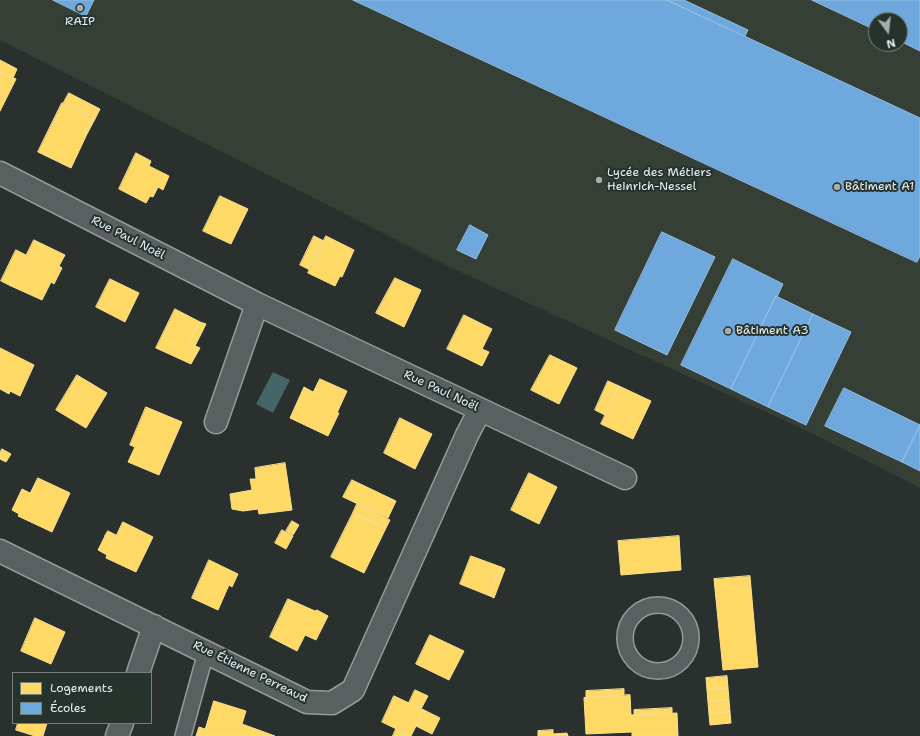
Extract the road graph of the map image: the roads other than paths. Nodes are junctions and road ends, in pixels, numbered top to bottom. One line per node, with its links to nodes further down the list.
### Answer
1 (0, 173): 2 (street, Rue Paul Noël)
2 (257, 304): 3 (street, Rue Paul Noël); 4 (street)
3 (480, 410): 5 (street, Rue Paul Noël); 8 (street, Rue Étienne Perreaud)
4 (216, 422)
5 (625, 478)
6 (0, 551): 7 (street, Rue Étienne Perreaud)
7 (154, 626): 8 (street, Rue Étienne Perreaud); 10 (street)
8 (206, 652): 13 (lane)
9 (642, 667): 9 (lane)
10 (138, 672)
11 (122, 724): 12 (street)
12 (117, 736)
13 (183, 736)

